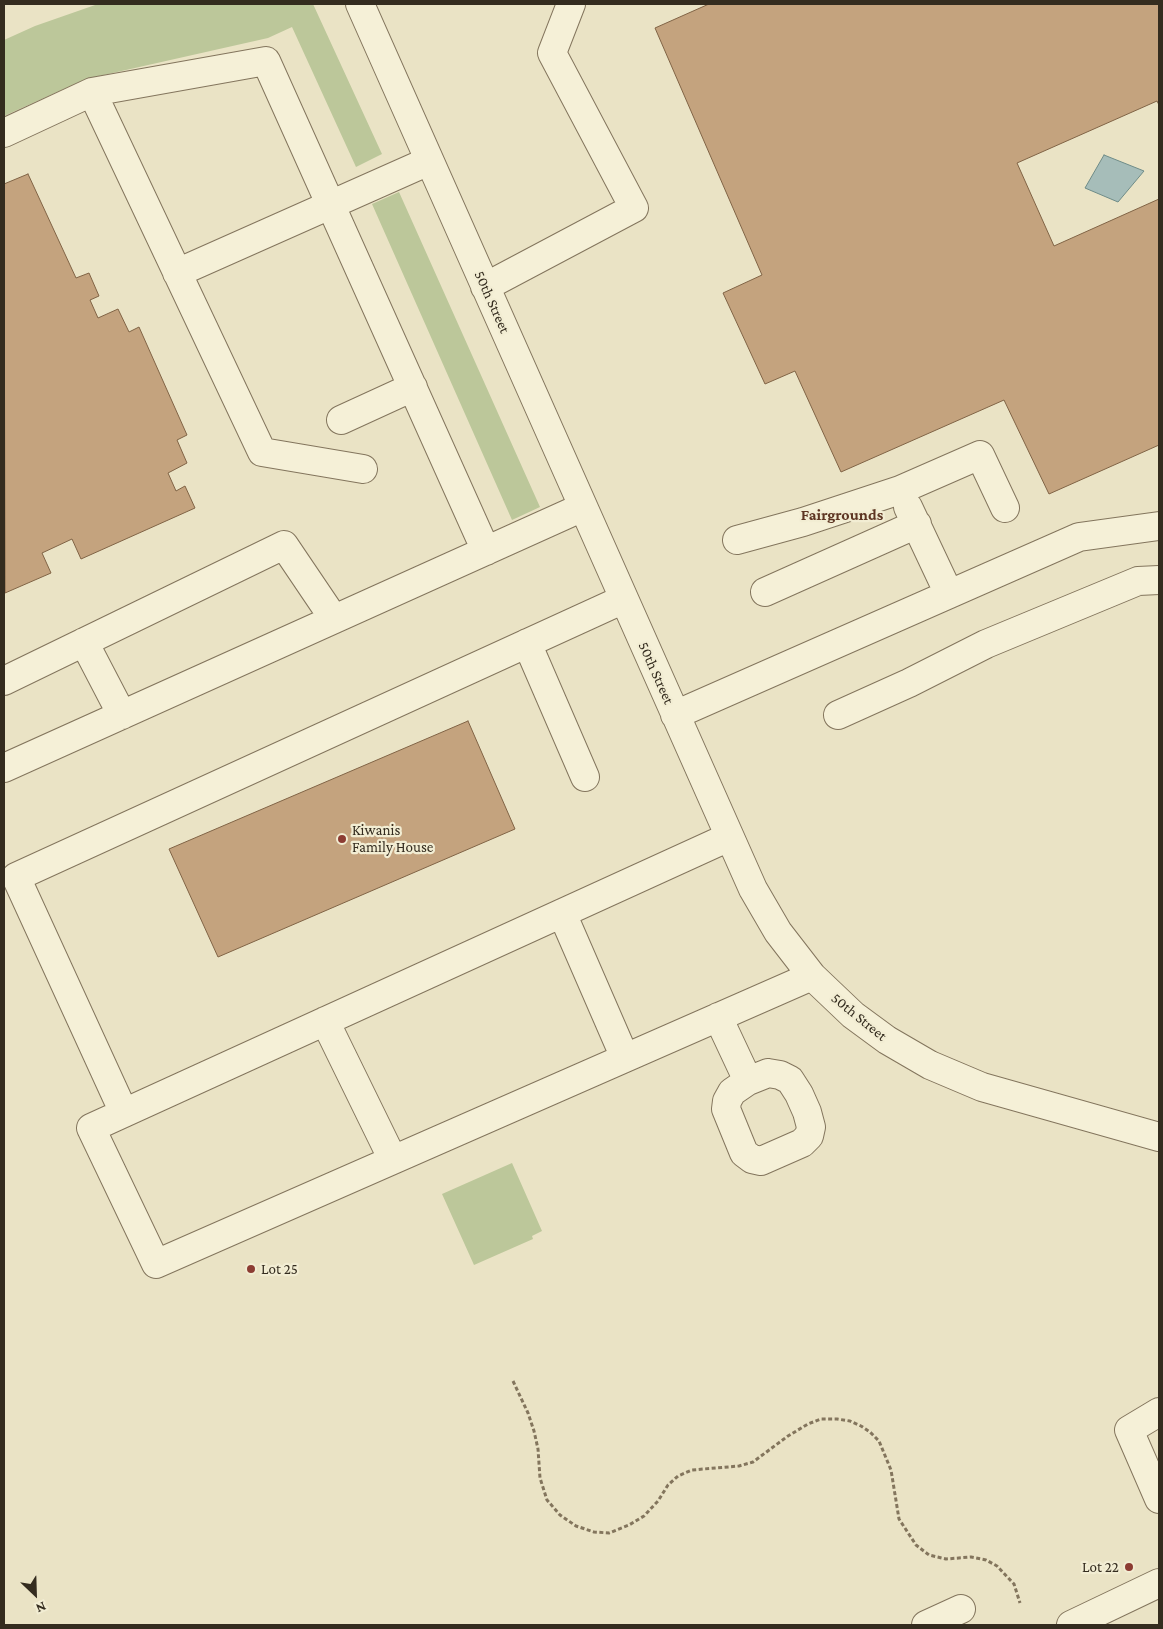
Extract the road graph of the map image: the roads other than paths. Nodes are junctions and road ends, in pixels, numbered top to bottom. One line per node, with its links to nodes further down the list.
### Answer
1 (360, 4): 5 (street, 50th Street)
2 (571, 4): 8 (street)
3 (92, 92): 4 (street); 6 (street); 7 (street)
4 (4, 132)
5 (430, 161): 6 (street); 8 (street, 50th Street)
6 (330, 204): 7 (street); 9 (street)
7 (177, 273): 11 (street)
8 (485, 286): 13 (street, 50th Street)
9 (413, 387): 10 (street); 18 (street)
10 (341, 420)
11 (363, 469)
12 (900, 490): 14 (street); 15 (street); 17 (street)
13 (583, 507): 18 (street); 22 (street, 50th Street)
14 (1005, 508)
15 (917, 524): 20 (street); 21 (street)
16 (1159, 526): 21 (street)
17 (737, 540)
18 (486, 551): 23 (street)
19 (1159, 580): 29 (street)
20 (765, 592)
21 (949, 594): 28 (street)
22 (624, 599): 25 (street); 28 (street, 50th Street)
23 (334, 619): 24 (street); 27 (street)
24 (84, 642): 26 (street); 27 (street)
25 (527, 643): 31 (street); 39 (street)
26 (4, 681)
27 (122, 714): 30 (street)
28 (675, 714): 32 (street, 50th Street)
29 (838, 714)
30 (4, 768)
31 (585, 777)
32 (729, 837): 33 (street); 34 (street, 50th Street)
33 (562, 913): 36 (street); 37 (street)
34 (812, 976): 35 (street); 40 (street, 50th Street)
35 (718, 1018): 37 (street); 38 (street)
36 (325, 1021): 39 (street); 41 (street)
37 (626, 1058): 41 (street)
38 (748, 1081)
39 (124, 1113): 41 (street)
40 (1159, 1137)
41 (393, 1160)
42 (1159, 1412): 43 (street)
43 (1159, 1499)
44 (1159, 1583): 47 (street)
45 (961, 1609): 46 (street)
46 (926, 1625)
47 (1071, 1625)

